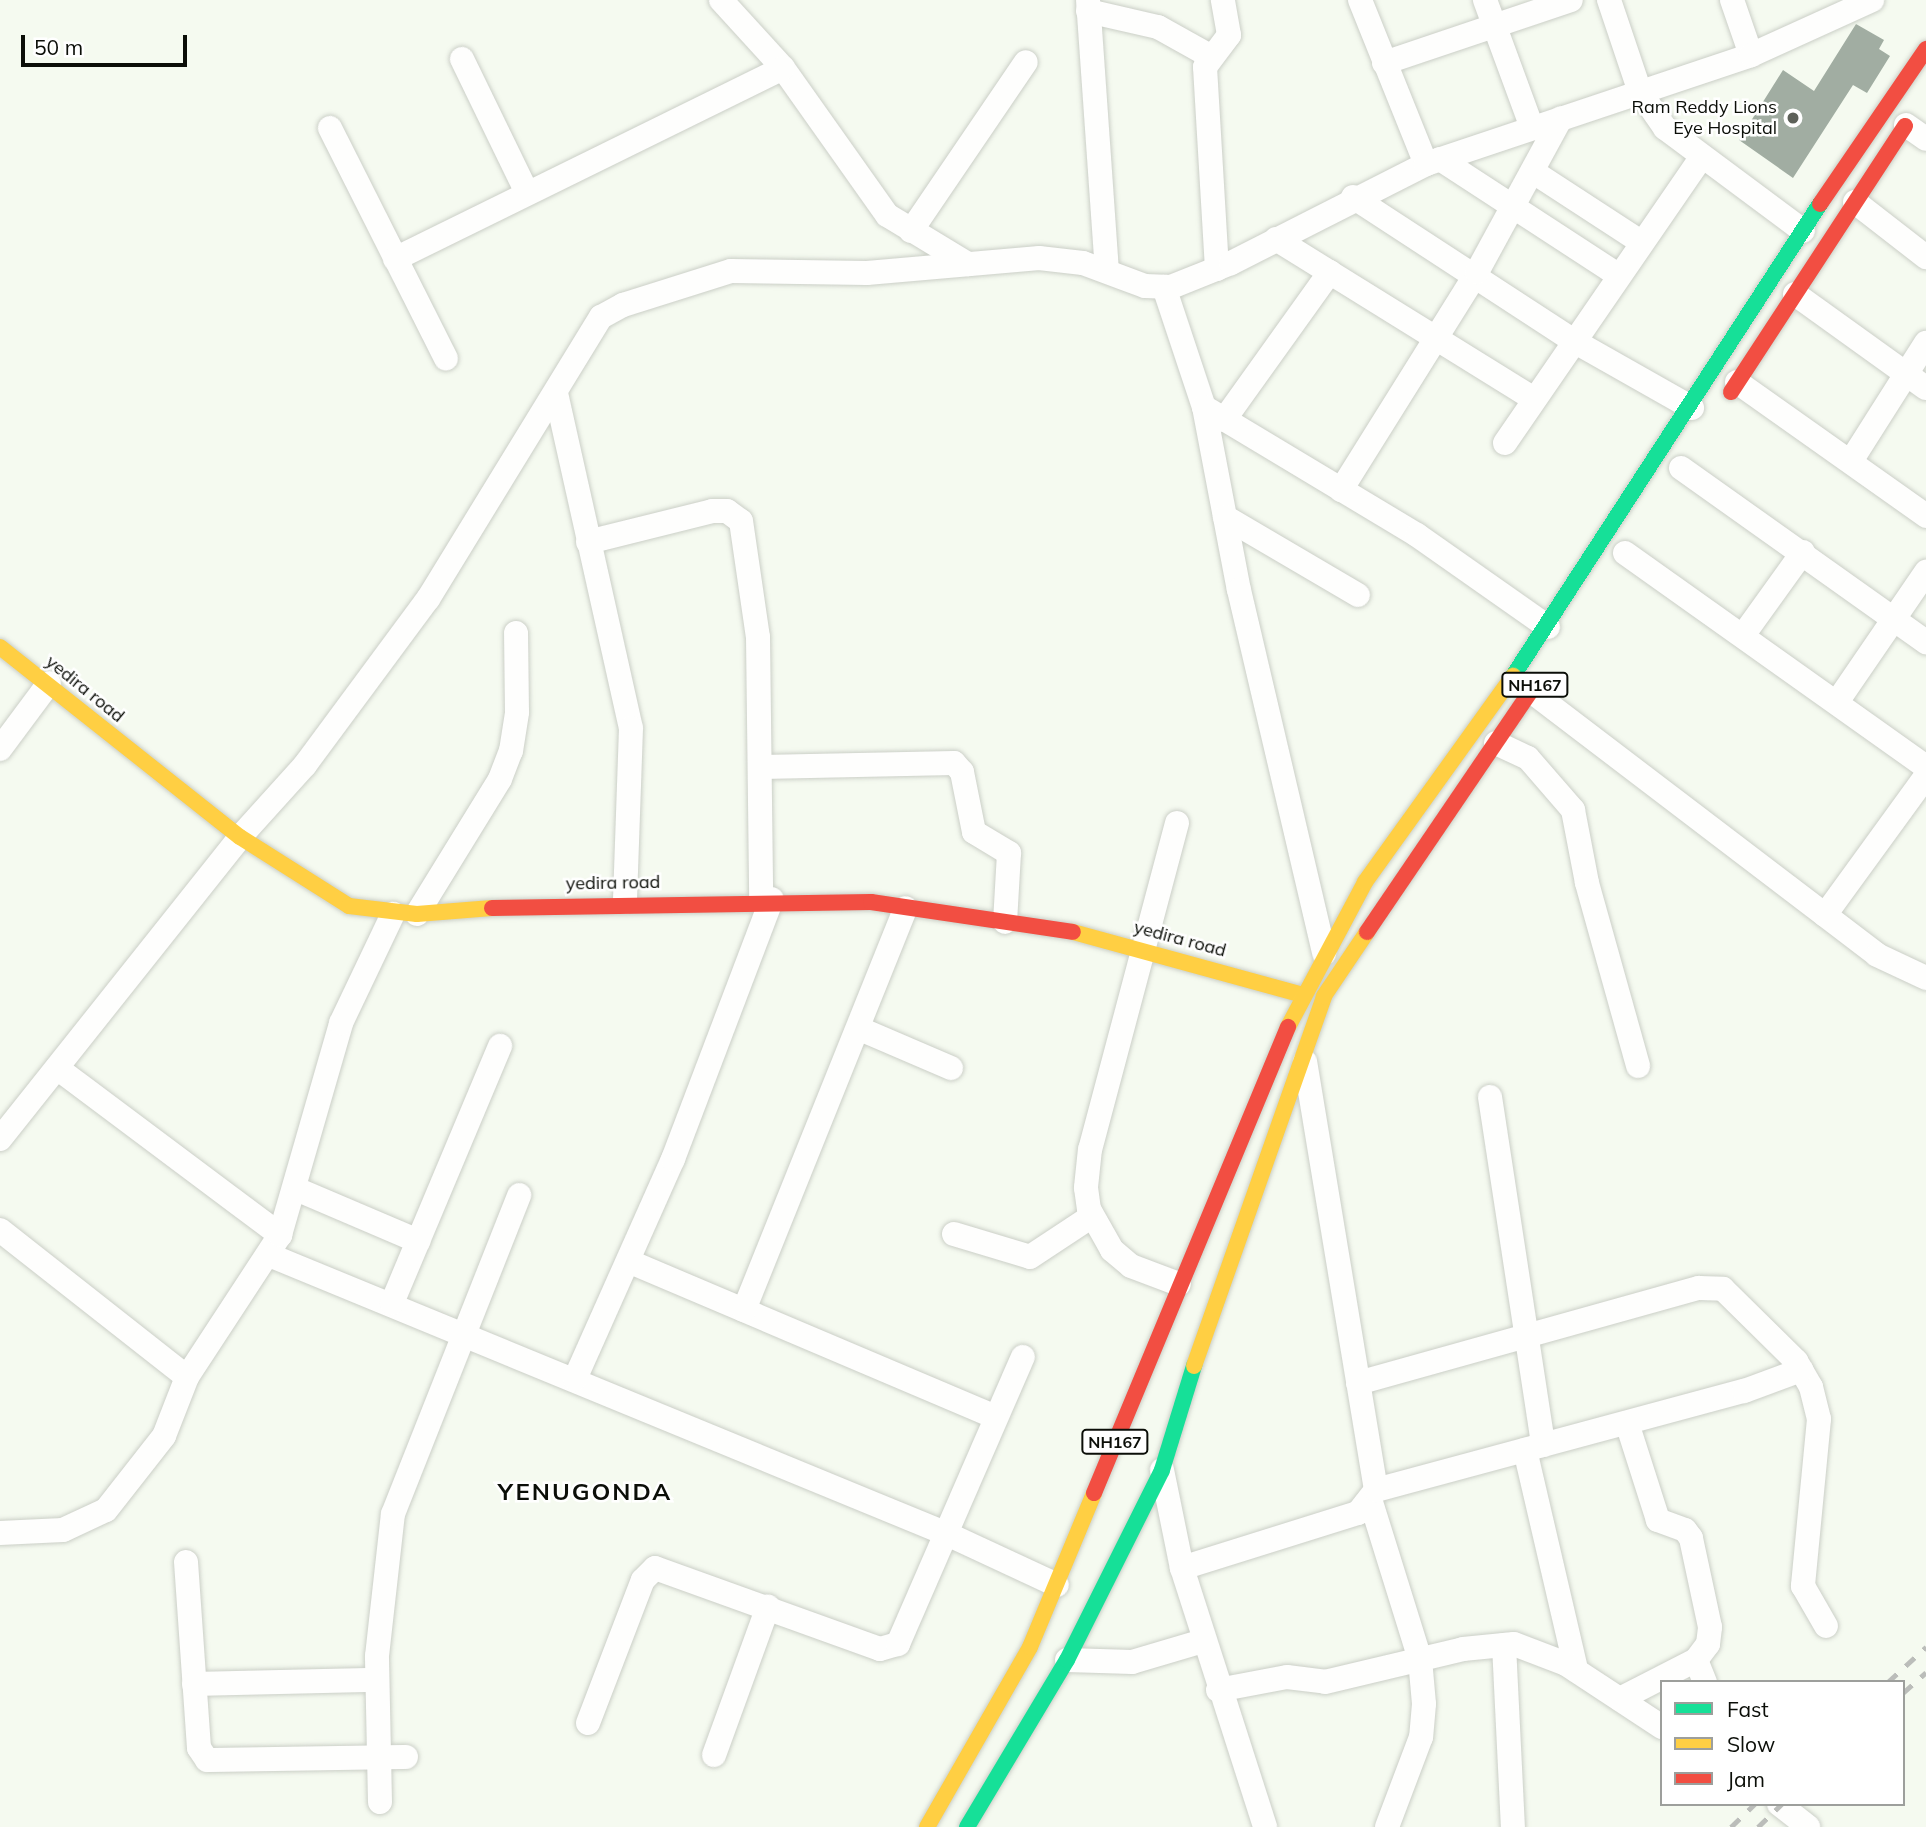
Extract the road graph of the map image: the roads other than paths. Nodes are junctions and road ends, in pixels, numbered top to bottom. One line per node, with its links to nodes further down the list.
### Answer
1 (722, 0): 17 (street)
2 (1223, 0): 13 (street)
3 (1360, 0): 16 (street)
4 (1485, 0): 10 (street)
5 (1571, 0): 10 (street)
6 (1609, 0): 18 (street)
7 (1732, 0): 12 (street)
8 (1872, 0): 12 (street)
9 (1088, 6): 13 (street); 39 (street)
10 (1494, 26): 16 (street); 22 (street)
11 (1926, 49): 32 (main road, NH167)
12 (1751, 55): 18 (street)
13 (1210, 56): 38 (street)
14 (462, 59): 27 (street)
15 (1026, 62): 31 (street)
16 (1384, 63): 25 (street)
17 (783, 68): 27 (street); 31 (street)
18 (1640, 92): 20 (street); 24 (street)
19 (1912, 115): 23 (street); 29 (main road)
20 (1561, 118): 22 (street); 26 (street)
21 (330, 128): 36 (street)
22 (1532, 128): 25 (street)
23 (1926, 139)
24 (1700, 159): 32 (street); 34 (street)
25 (1433, 161): 28 (street); 30 (street)
26 (1535, 173): 30 (street); 34 (street)
27 (527, 193): 36 (street)
28 (1353, 197): 33 (street); 42 (street)
29 (1855, 202): 35 (street); 44 (main road)
30 (1514, 209): 41 (street); 42 (street)
31 (911, 231): 37 (street)
32 (1803, 232): 54 (main road, NH167)
33 (1276, 239): 38 (street); 40 (street)
34 (1641, 242): 41 (street)
35 (1926, 257)
36 (395, 259): 48 (street)
37 (968, 264): 39 (street); 51 (street)
38 (1217, 269): 43 (street)
39 (1107, 271): 43 (street)
40 (1330, 272): 45 (street); 55 (street)
41 (1618, 275): 46 (street)
42 (1474, 276): 45 (street); 46 (street)
43 (1164, 287): 55 (street)
44 (1795, 294): 49 (street); 50 (main road)
45 (1437, 337): 52 (street); 59 (street)
46 (1573, 340): 52 (street); 54 (street)
47 (1926, 343): 49 (street)
48 (446, 359)
49 (1916, 380): 57 (street)
50 (1737, 382): 53 (main road); 57 (street)
51 (556, 393): 62 (street); 83 (street)
52 (1534, 399): 56 (street)
53 (1723, 403)
54 (1692, 408): 68 (main road, NH167)
55 (1214, 414): 59 (street); 61 (street)
56 (1505, 443)
57 (1851, 461): 60 (street)
58 (1681, 468): 63 (street)
59 (1341, 490): 68 (street)
60 (1926, 516)
61 (1225, 517): 66 (street); 91 (street)
62 (588, 542): 79 (street); 85 (street)
63 (1803, 552): 67 (street); 70 (street)
64 (1624, 553): 70 (street)
65 (1926, 572): 67 (street)
66 (1358, 595)
67 (1894, 619): 71 (street); 76 (street)
68 (1548, 626): 91 (main road, NH167)
69 (516, 633): 87 (street)
70 (1744, 635): 76 (street)
71 (1926, 642)
72 (0, 648): 74 (main road, yedira road)
73 (1546, 668): 75 (main road, NH167)
74 (49, 683): 78 (street); 83 (main road, yedira road)
75 (1531, 691): 77 (main road, NH167); 88 (street)
76 (1837, 702): 80 (street)
77 (1496, 743): 96 (main road, NH167); 97 (street)
78 (0, 749)
79 (762, 767): 84 (street); 89 (street)
80 (1926, 767)
81 (1926, 776): 88 (street)
82 (1177, 823): 90 (street)
83 (240, 837): 87 (main road, yedira road); 98 (street)
84 (766, 899): 85 (main road, yedira road); 86 (main road, yedira road); 109 (street)
85 (625, 902): 87 (main road, yedira road)
86 (906, 908): 89 (main road, yedira road); 94 (street)
87 (405, 914): 102 (street)
88 (1825, 915): 92 (street)
89 (1005, 922): 90 (main road, yedira road)
90 (1144, 949): 93 (main road, yedira road); 104 (street)
91 (1324, 953): 93 (main road, NH167)
92 (1926, 978)
93 (1304, 995): 110 (main road, NH167)
94 (860, 1029): 99 (street); 112 (street)
95 (500, 1046): 107 (street)
96 (1304, 1054): 119 (street); 123 (main road, NH167)
97 (1638, 1066)
98 (57, 1068): 101 (street); 108 (street)
99 (951, 1068)
100 (1490, 1097): 114 (street)
101 (0, 1139)
102 (296, 1189): 107 (street); 108 (street)
103 (519, 1195): 113 (street)
104 (1092, 1216): 106 (street); 110 (street)
105 (0, 1230): 117 (street)
106 (954, 1234)
107 (418, 1241): 111 (street)
108 (274, 1245): 111 (street); 117 (street)
109 (628, 1261): 112 (street); 118 (street)
110 (1179, 1284): 129 (main road, NH167)
111 (392, 1303): 113 (street)
112 (744, 1310): 120 (street)
113 (462, 1333): 118 (street); 138 (street)
114 (1528, 1335): 116 (street); 119 (street); 122 (street)
115 (1023, 1357): 120 (street)
116 (1801, 1370): 121 (street); 131 (street)
117 (187, 1377): 125 (street)
118 (575, 1379): 126 (street)
119 (1358, 1383): 124 (street)
120 (995, 1417): 126 (street)
121 (1627, 1423): 122 (street); 137 (street)
122 (1534, 1448): 124 (street); 136 (street)
123 (1162, 1470): 128 (street); 134 (main road, NH167)
124 (1373, 1496): 128 (street); 135 (street)
125 (0, 1533)
126 (947, 1534): 129 (street); 130 (street)
127 (186, 1562): 140 (street)
128 (1182, 1568): 132 (street)
129 (1057, 1585): 151 (main road, NH167)
130 (768, 1607): 144 (street); 146 (street)
131 (1826, 1626)
132 (1203, 1641): 134 (street); 142 (street)
133 (1504, 1645): 135 (street); 136 (street); 155 (street)
134 (1067, 1660): 152 (main road, NH167)
135 (1420, 1660): 142 (street); 154 (street)
136 (1576, 1670): 143 (street)
137 (1701, 1671): 139 (street)
138 (377, 1680): 140 (street); 148 (street)
139 (1675, 1680)
140 (194, 1684): 148 (street)
141 (1660, 1685): 143 (street)
142 (1218, 1690): 153 (street)
143 (1620, 1699): 145 (street)
144 (588, 1723)
145 (1660, 1726)
146 (714, 1755)
147 (406, 1757): 148 (street)
148 (379, 1758): 149 (street)
149 (380, 1802)
150 (1782, 1806): 156 (street)
151 (927, 1827)
152 (967, 1827)
153 (1265, 1827)
154 (1387, 1827)
155 (1513, 1827)
156 (1808, 1827)

